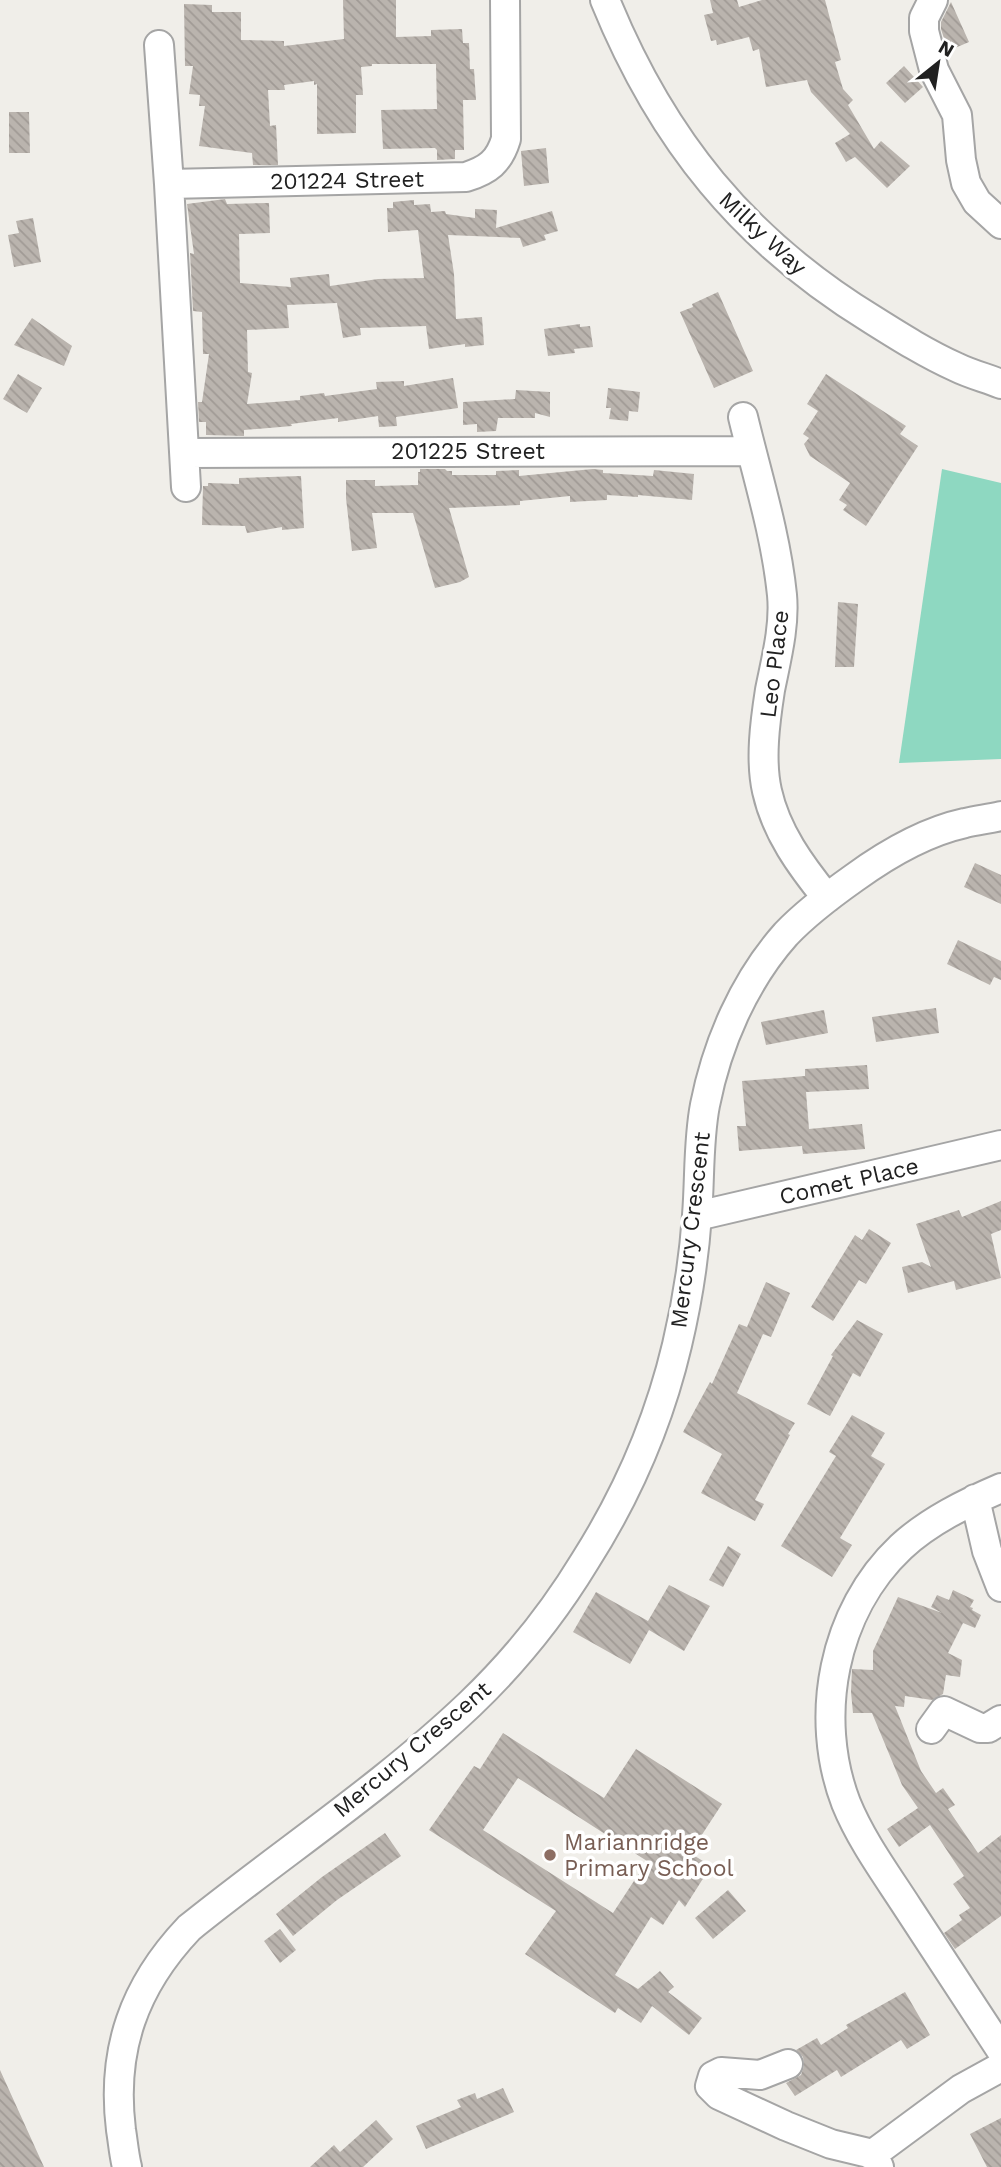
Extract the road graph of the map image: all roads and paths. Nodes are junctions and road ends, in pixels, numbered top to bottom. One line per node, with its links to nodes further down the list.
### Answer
1 (505, 0): 5 (street, 201224 Street)
2 (605, 0): 7 (street, Milky Way)
3 (933, 0): 6 (street)
4 (159, 45): 5 (street)
5 (169, 184): 10 (street)
6 (1001, 224)
7 (1001, 384)
8 (743, 417): 9 (street, Leo Place)
9 (751, 451): 10 (street, 201225 Street); 13 (street, Leo Place)
10 (185, 453): 11 (street)
11 (186, 486)
12 (1001, 817): 13 (street, Mercury Crescent)
13 (827, 898): 15 (street, Mercury Crescent)
14 (1001, 1145): 15 (street, Comet Place)
15 (697, 1216): 25 (street, Mercury Crescent)
16 (1001, 1488): 17 (street)
17 (975, 1499): 18 (street); 21 (street)
18 (1001, 1587)
19 (1001, 1720): 20 (street)
20 (931, 1729)
21 (1001, 2050)
22 (788, 2064): 24 (street)
23 (1001, 2067): 24 (street)
24 (876, 2160)
25 (127, 2167)

